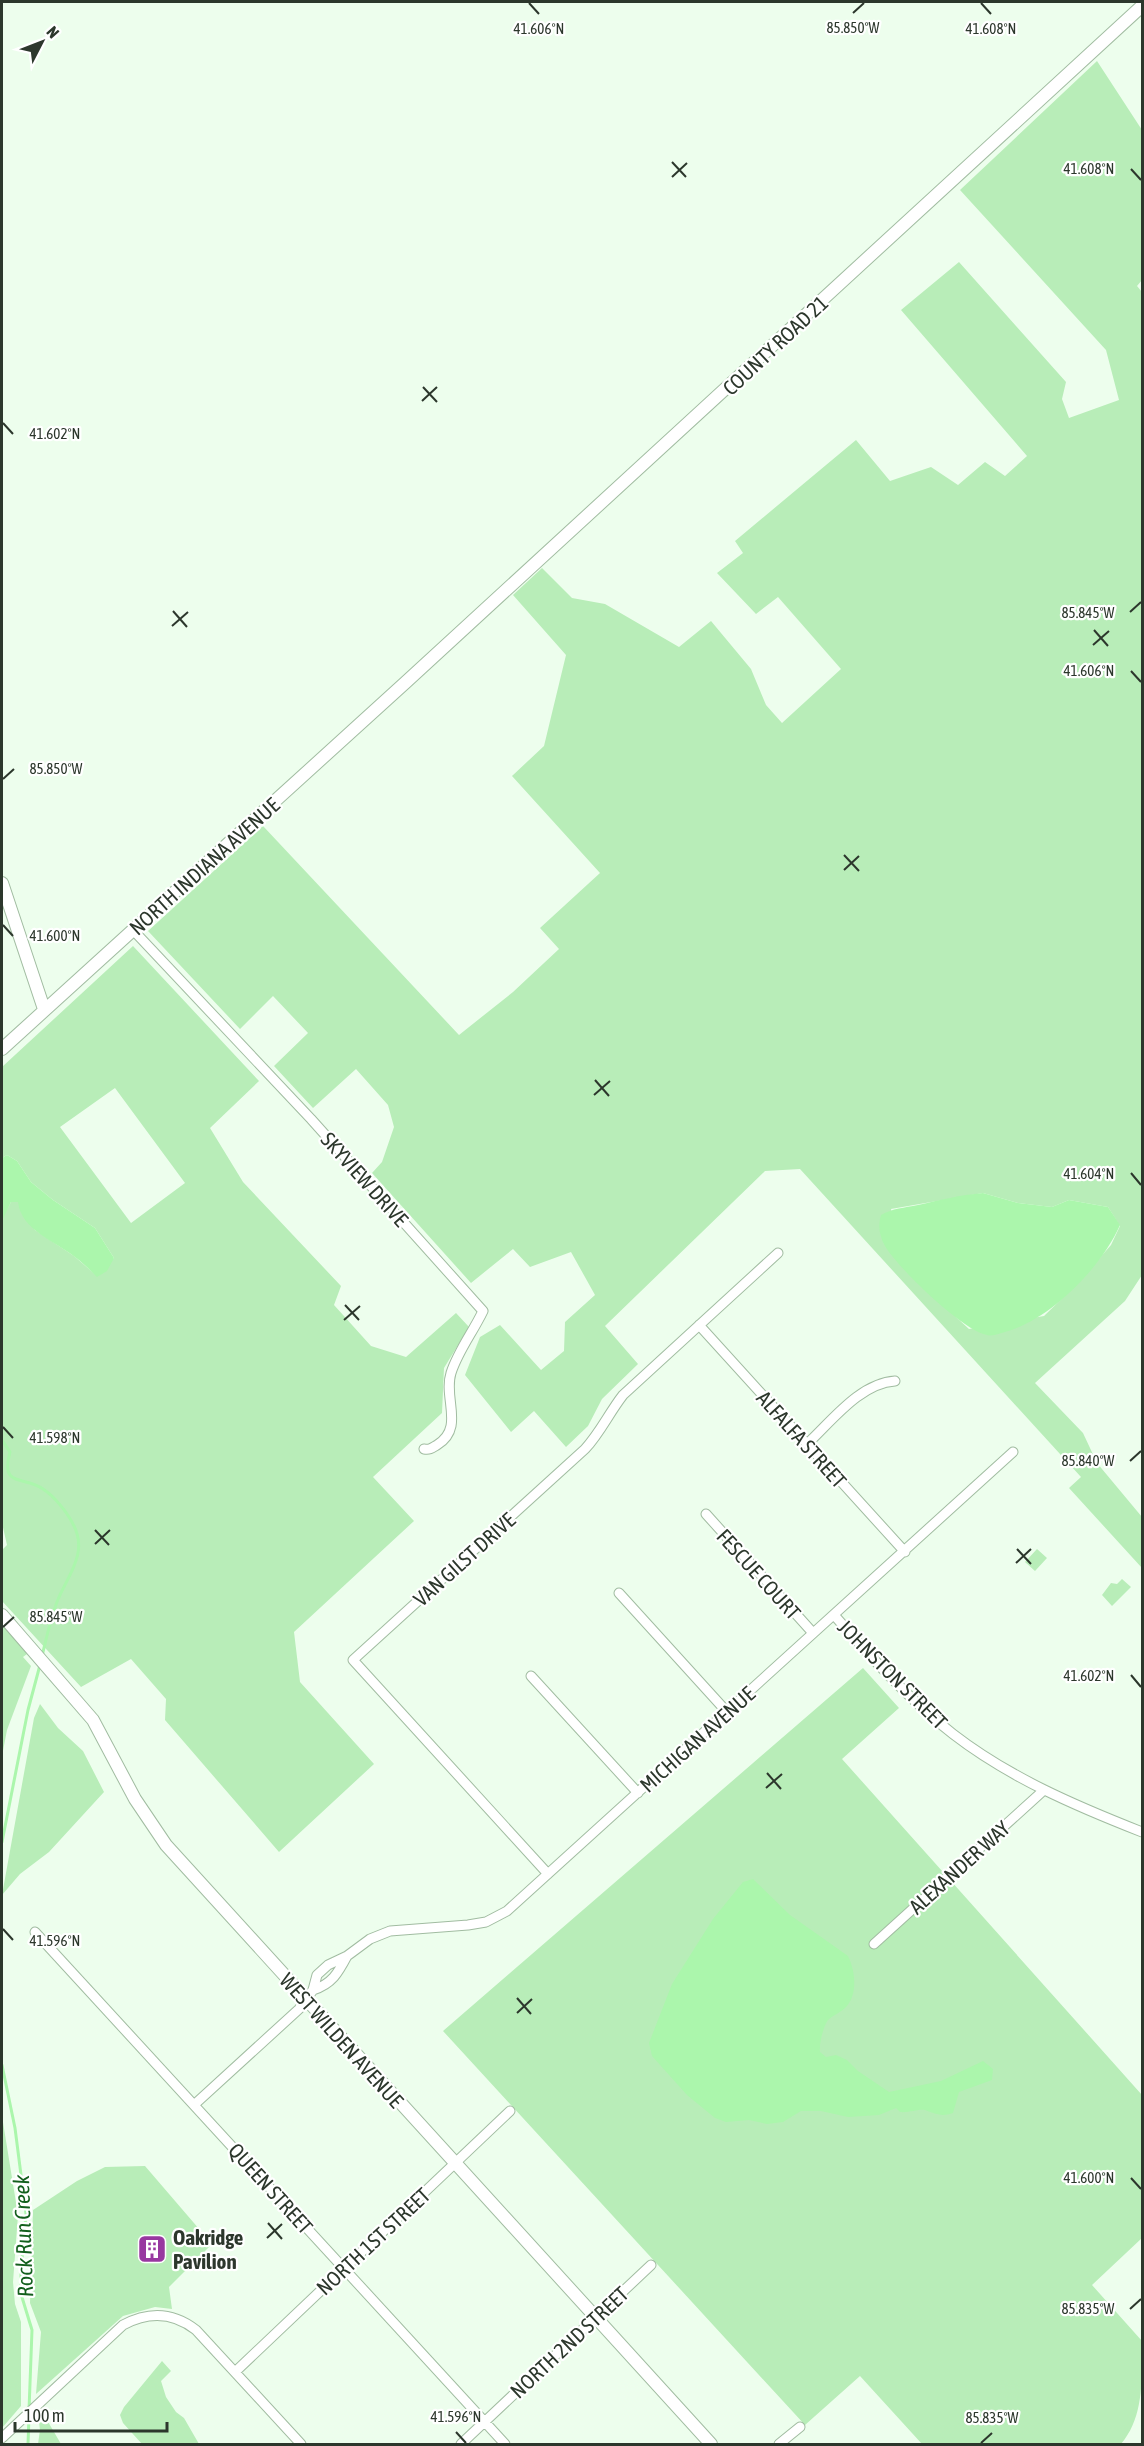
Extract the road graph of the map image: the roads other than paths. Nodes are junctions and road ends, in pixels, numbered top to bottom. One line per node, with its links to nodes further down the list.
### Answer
1 (1143, 6): 2 (street, COUNTY ROAD 21)
2 (406, 682): 4 (street, NORTH INDIANA AVENUE)
3 (2, 883): 5 (street)
4 (133, 930): 5 (street, NORTH INDIANA AVENUE); 11 (street, SKYVIEW DRIVE)
5 (44, 1009): 6 (street, NORTH INDIANA AVENUE)
6 (2, 1049)
7 (778, 1253): 8 (street, VAN GILST DRIVE)
8 (699, 1325): 10 (street, ALFALFA STREET); 24 (street, VAN GILST DRIVE)
9 (895, 1381): 10 (street)
10 (807, 1444): 14 (street, ALFALFA STREET)
11 (424, 1449)
12 (1014, 1452): 14 (street, MICHIGAN AVENUE)
13 (706, 1514): 18 (street, FESCUE COURT)
14 (905, 1552): 17 (street, MICHIGAN AVENUE)
15 (619, 1593): 20 (street)
16 (2, 1615): 28 (street, WEST WILDEN AVENUE)
17 (834, 1615): 18 (street, MICHIGAN AVENUE); 21 (street, JOHNSTON STREET)
18 (813, 1633): 20 (street, MICHIGAN AVENUE)
19 (531, 1676): 22 (street)
20 (727, 1712): 22 (street, MICHIGAN AVENUE)
21 (1044, 1791): 23 (street, JOHNSTON STREET); 26 (street, ALEXANDER WAY)
22 (638, 1793): 24 (street, MICHIGAN AVENUE)
23 (1143, 1832)
24 (548, 1874): 27 (street, MICHIGAN AVENUE)
25 (35, 1932): 29 (street, QUEEN STREET)
26 (874, 1944)
27 (347, 1956): 28 (street, MICHIGAN AVENUE); 28 (street, MICHIGAN AVENUE)
28 (309, 1995): 29 (street, MICHIGAN AVENUE); 31 (street, WEST WILDEN AVENUE)
29 (195, 2104): 33 (street, QUEEN STREET)
30 (510, 2111): 31 (street, NORTH 1ST STREET)
31 (455, 2163): 33 (street, NORTH 1ST STREET); 34 (street, WEST WILDEN AVENUE)
32 (651, 2265): 34 (street, NORTH 2ND STREET)
33 (345, 2268): 35 (street, NORTH 1ST STREET); 36 (street, QUEEN STREET)
34 (595, 2317): 36 (street, NORTH 2ND STREET); 42 (street, WEST WILDEN AVENUE)
35 (235, 2372): 38 (street); 39 (street)
36 (485, 2422): 40 (street, NORTH 2ND STREET); 41 (street, QUEEN STREET)
37 (800, 2427): 43 (street)
38 (2, 2438)
39 (302, 2445)
40 (461, 2445)
41 (505, 2445)
42 (711, 2445)
43 (779, 2445)

